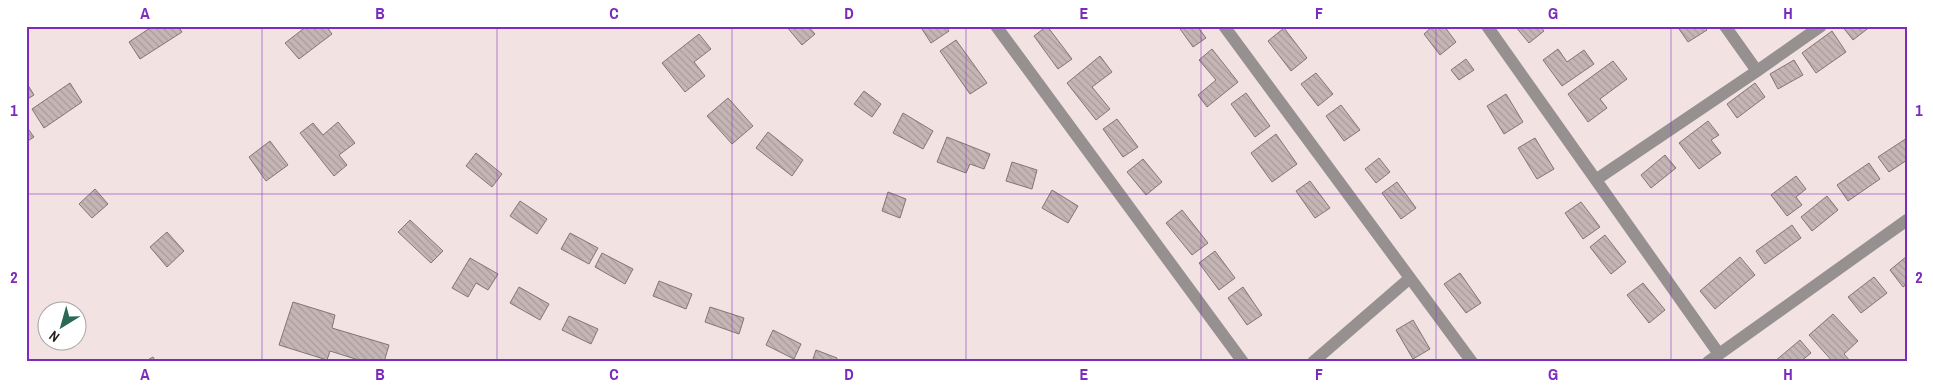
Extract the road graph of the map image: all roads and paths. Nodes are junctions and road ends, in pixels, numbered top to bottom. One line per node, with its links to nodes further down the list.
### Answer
1 (996, 26): 11 (street)
2 (1224, 26): 9 (street)
3 (1487, 26): 7 (street)
4 (1725, 26): 6 (street)
5 (1821, 26): 6 (street)
6 (1758, 71): 7 (street)
7 (1597, 179): 10 (street)
8 (1907, 220): 10 (street)
9 (1410, 278): 12 (street); 13 (street)
10 (1719, 354): 14 (street)
11 (1243, 362)
12 (1314, 362)
13 (1472, 362)
14 (1708, 362)

